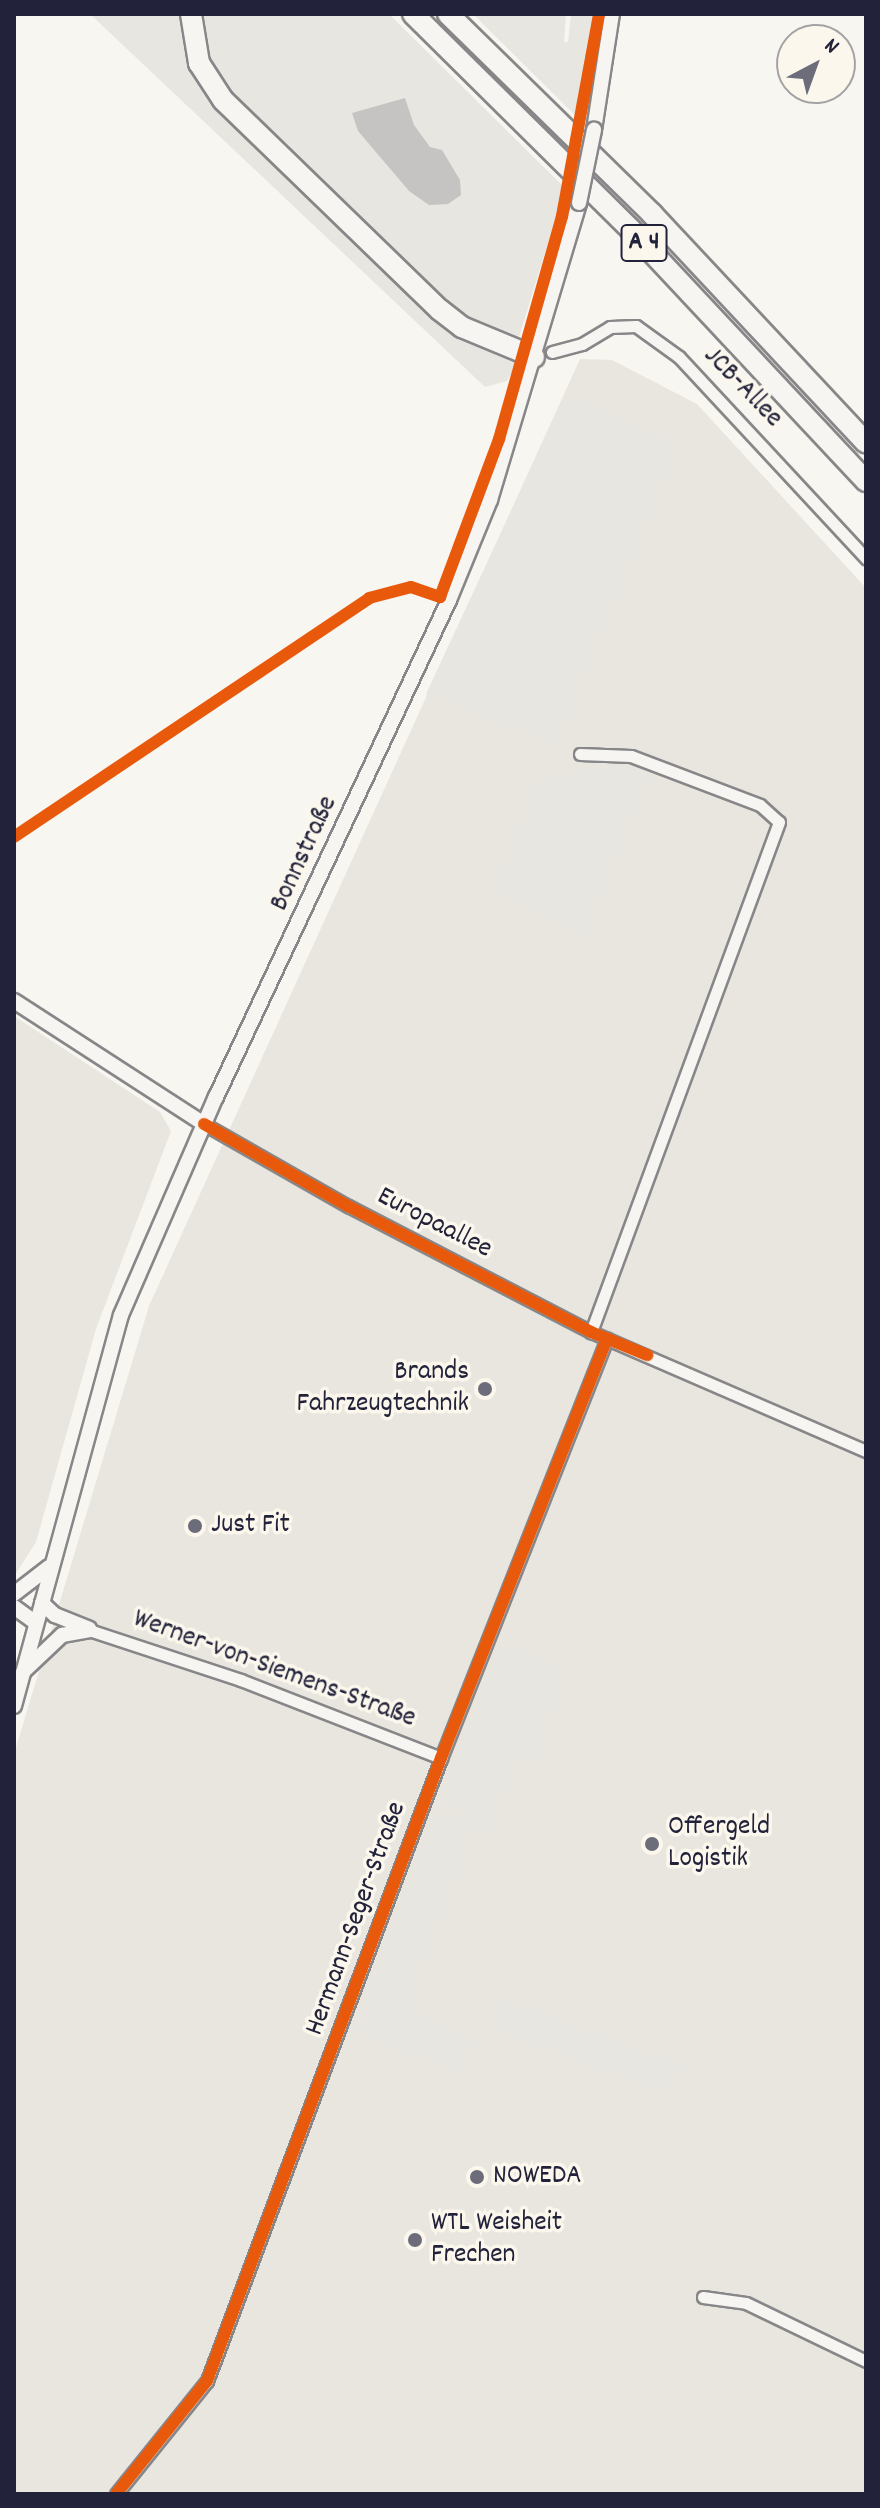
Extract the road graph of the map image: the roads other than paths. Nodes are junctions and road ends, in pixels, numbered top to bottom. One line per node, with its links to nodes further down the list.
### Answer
1 (191, 14): 5 (highway)
2 (413, 14): 7 (highway, A 4)
3 (448, 14): 6 (highway, A 4)
4 (612, 14): 5 (main road, Bonnstraße, bridge)
5 (543, 355): 8 (street, JCB-Allee); 11 (main road, Bonnstraße)
6 (866, 443)
7 (866, 481)
8 (866, 558)
9 (580, 754): 12 (street)
10 (14, 1001): 11 (main road)
11 (204, 1124): 12 (street, Europaallee); 15 (main road, Bonnstraße)
12 (591, 1332): 13 (street, Europaallee)
13 (607, 1339): 14 (street, Europaallee); 23 (street, Hermann-Seger-Straße)
14 (866, 1451)
15 (52, 1564): 16 (main road); 17 (main road, Bonnstraße)
16 (14, 1594)
17 (42, 1603): 19 (main road, Bonnstraße); 20 (main road)
18 (14, 1607): 19 (main road)
19 (36, 1623): 21 (main road, Bonnstraße)
20 (89, 1630): 21 (main road); 23 (street, Werner-von-Siemens-Straße)
21 (23, 1672): 22 (main road, Bonnstraße)
22 (14, 1706)
23 (441, 1758): 26 (street, Hermann-Seger-Straße)
24 (703, 2297): 25 (street)
25 (866, 2361)
26 (116, 2494)

